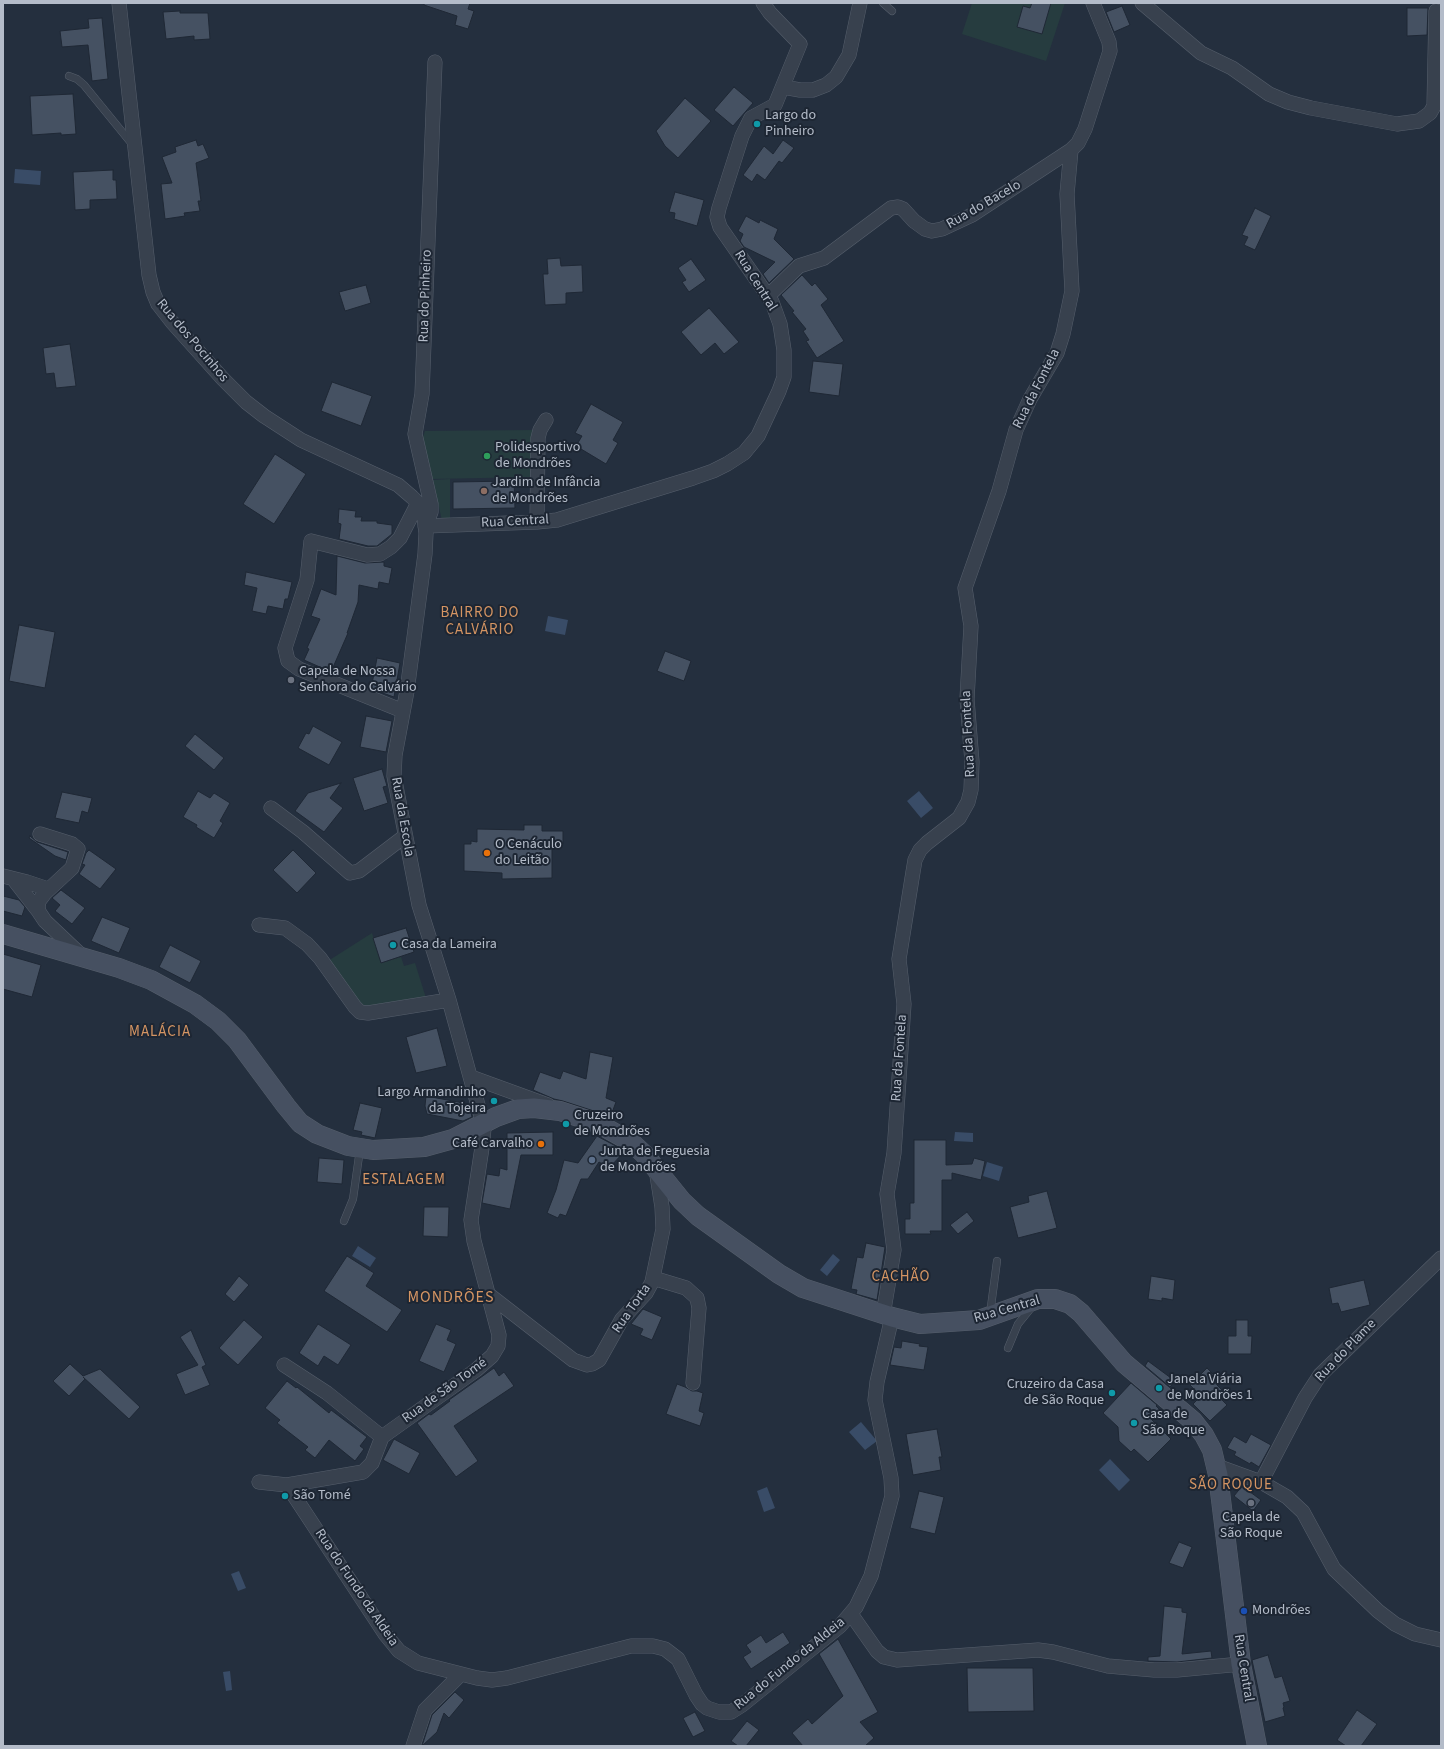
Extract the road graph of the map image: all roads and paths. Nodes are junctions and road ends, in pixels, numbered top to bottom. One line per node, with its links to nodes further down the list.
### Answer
1 (119, 3): 13 (street, Rua dos Pocinhos)
2 (763, 3): 11 (street, Rua Central)
3 (860, 3): 11 (street)
4 (883, 3): 7 (lane)
5 (1093, 3): 14 (street, Rua do Bacelo)
6 (1142, 3): 12 (street)
7 (892, 12)
8 (1436, 12): 12 (street)
9 (435, 62): 19 (street, Rua do Pinheiro)
10 (69, 76): 13 (lane)
11 (783, 87): 15 (street, Rua Central)
12 (1438, 110)
13 (134, 147): 17 (street, Rua dos Pocinhos)
14 (1071, 150): 15 (street, Rua do Bacelo); 42 (street, Rua da Fontela)
15 (768, 296): 18 (street, Rua Central)
16 (546, 420): 18 (street)
17 (418, 503): 19 (street, Rua dos Pocinhos); 20 (street)
18 (537, 522): 19 (street, Rua Central)
19 (425, 526): 20 (street, Rua da Escola)
20 (403, 711): 23 (street, Rua da Escola)
21 (271, 808): 23 (street)
22 (40, 834): 25 (street)
23 (405, 836): 30 (street, Rua da Escola)
24 (9, 878): 25 (street); 26 (street)
25 (48, 889): 26 (street)
26 (39, 912): 29 (street)
27 (259, 925): 30 (street)
28 (3, 934): 29 (main road)
29 (83, 957): 34 (main road)
30 (450, 1000): 31 (street, Rua da Escola)
31 (471, 1077): 32 (street); 33 (street)
32 (576, 1115): 33 (main road); 35 (main road, Rua Central)
33 (483, 1124): 34 (main road); 40 (street, Rua de São Tomé)
34 (360, 1149): 36 (lane)
35 (656, 1168): 39 (street, Rua Torta); 42 (main road, Rua Central)
36 (344, 1221)
37 (1441, 1258): 50 (street, Rua do Plame)
38 (997, 1261): 43 (lane)
39 (653, 1278): 40 (street, Rua Torta); 46 (street)
40 (488, 1294): 47 (street, Rua de São Tomé)
41 (1044, 1298): 43 (main road, Rua Central); 44 (lane); 48 (main road, Rua Central)
42 (887, 1316): 43 (main road, Rua Central); 52 (street, Rua do Fundo da Aldeia)
43 (990, 1317)
44 (1008, 1348)
45 (284, 1365): 47 (street)
46 (693, 1383)
47 (382, 1437): 51 (street)
48 (1217, 1466): 50 (street); 54 (main road, Rua Central)
49 (259, 1482): 51 (street)
50 (1261, 1482): 53 (street)
51 (287, 1485): 55 (street, Rua do Fundo da Aldeia)
52 (851, 1614): 54 (street); 55 (street, Rua do Fundo da Aldeia)
53 (1441, 1640)
54 (1241, 1664): 57 (main road, Rua Central)
55 (461, 1674): 56 (street)
56 (413, 1746)
57 (1257, 1746)

